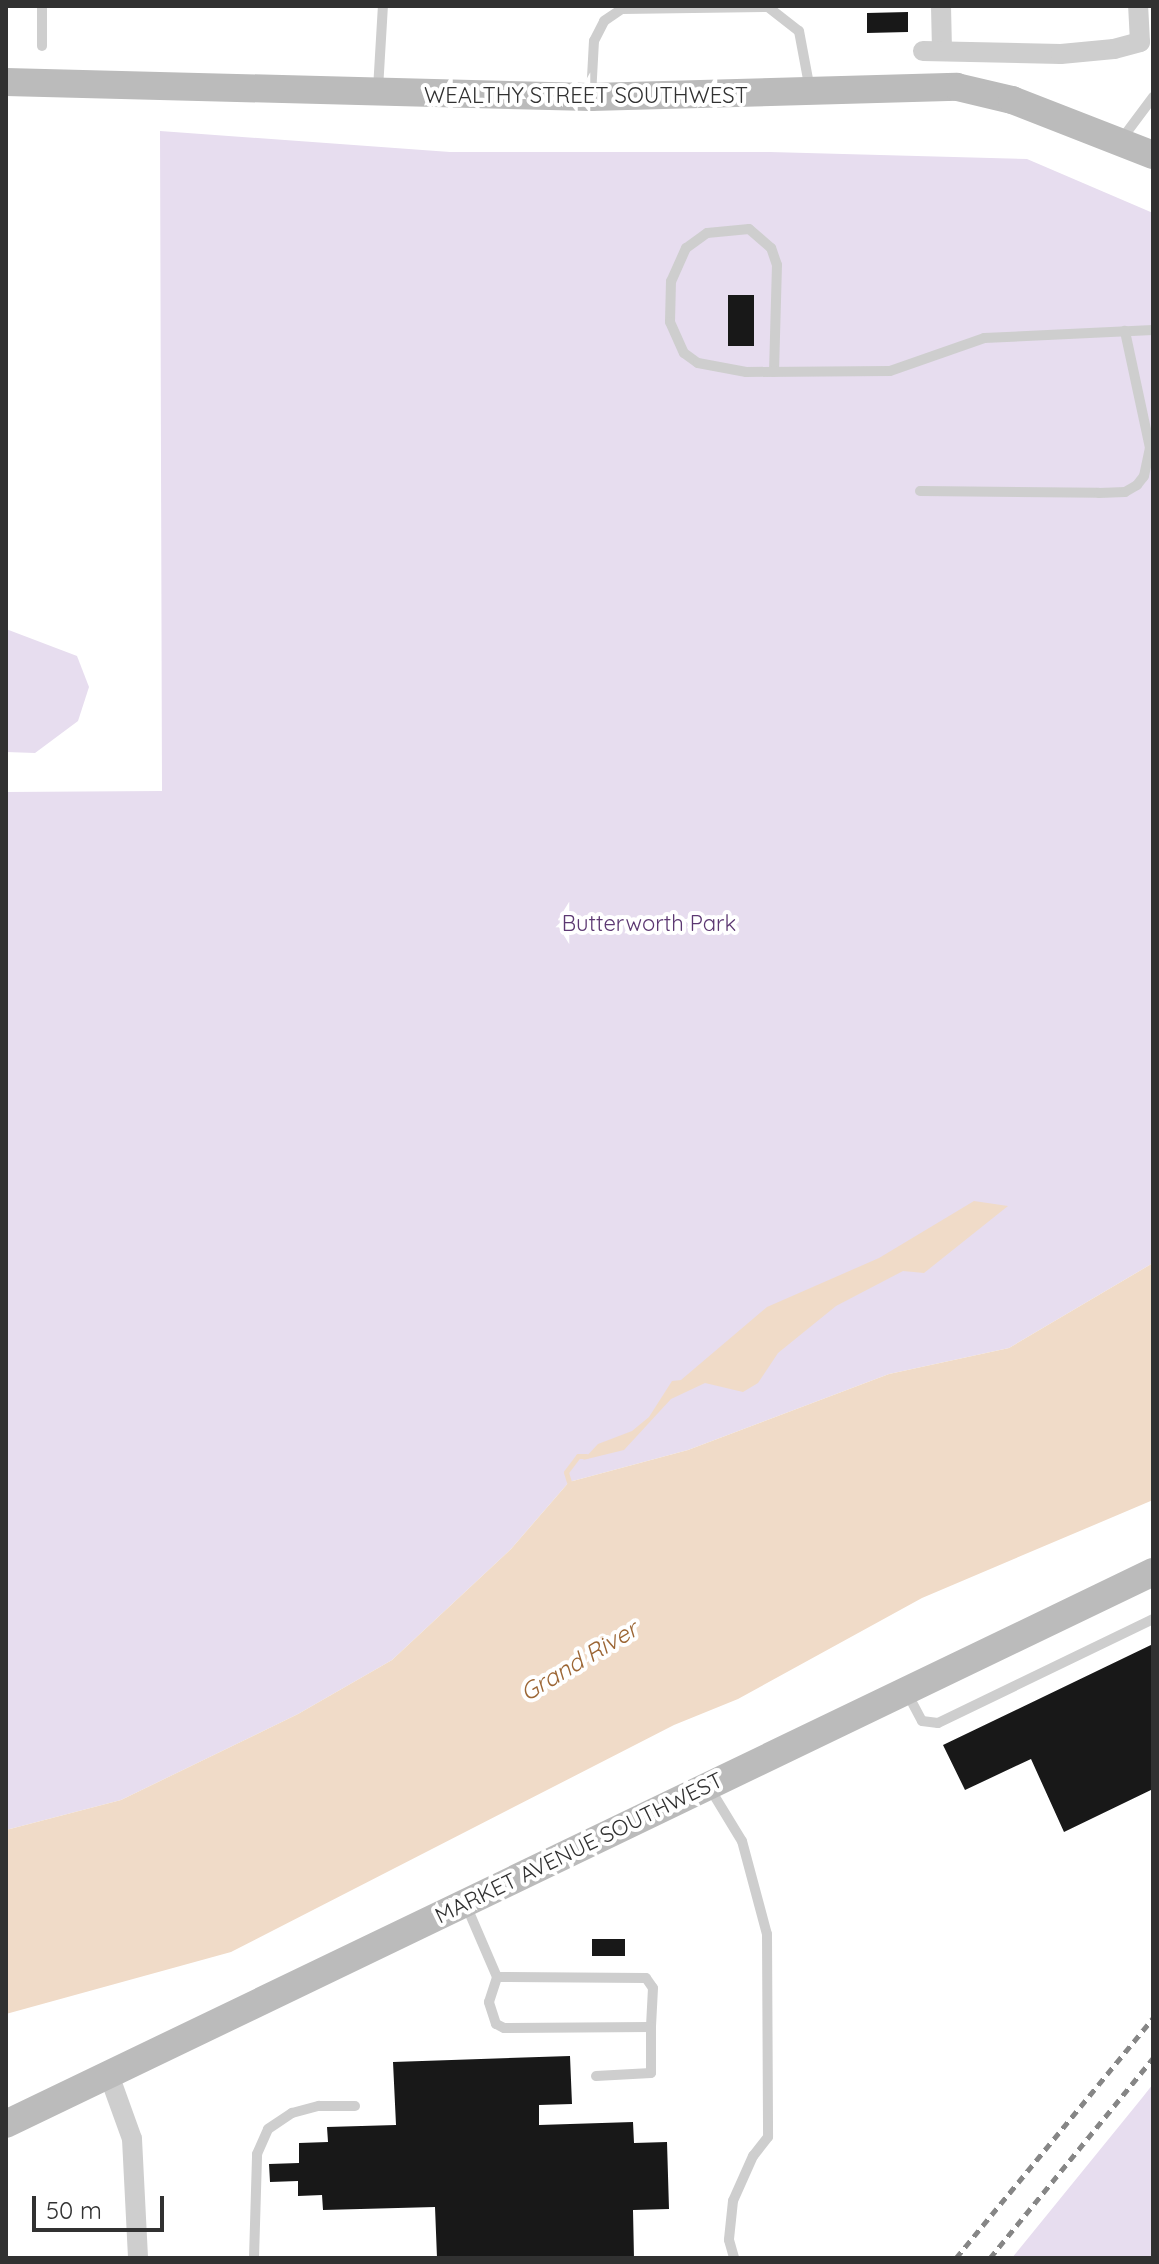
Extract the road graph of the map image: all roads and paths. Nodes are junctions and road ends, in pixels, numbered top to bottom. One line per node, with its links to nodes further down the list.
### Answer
1 (42, 6): 5 (lane)
2 (383, 6): 8 (lane)
3 (941, 6): 4 (street)
4 (1138, 6)
5 (42, 46)
6 (6, 82): 8 (main road, WEALTHY STREET SOUTHWEST)
7 (811, 92): 9 (main road, WEALTHY STREET SOUTHWEST); 9 (lane); 11 (main road, WEALTHY STREET SOUTHWEST)
8 (378, 95): 9 (main road, WEALTHY STREET SOUTHWEST)
9 (591, 97)
10 (1153, 97): 11 (lane)
11 (1120, 142): 12 (main road, WEALTHY STREET SOUTHWEST)
12 (1153, 155)
13 (1153, 330): 14 (lane)
14 (1125, 331): 15 (lane); 16 (lane)
15 (774, 372): 15 (lane)
16 (920, 491)
17 (1153, 1572): 19 (main road, MARKET AVENUE SOUTHWEST)
18 (1153, 1619): 19 (lane)
19 (905, 1689): 20 (main road, MARKET AVENUE SOUTHWEST)
20 (708, 1785): 21 (main road, MARKET AVENUE SOUTHWEST); 30 (lane)
21 (466, 1903): 22 (lane); 24 (main road, MARKET AVENUE SOUTHWEST)
22 (497, 1977): 23 (lane); 23 (lane)
23 (651, 2027): 25 (lane)
24 (109, 2075): 27 (main road, MARKET AVENUE SOUTHWEST); 28 (street)
25 (596, 2076)
26 (355, 2106): 29 (lane)
27 (6, 2124)
28 (138, 2258)
29 (254, 2258)
30 (734, 2258)

